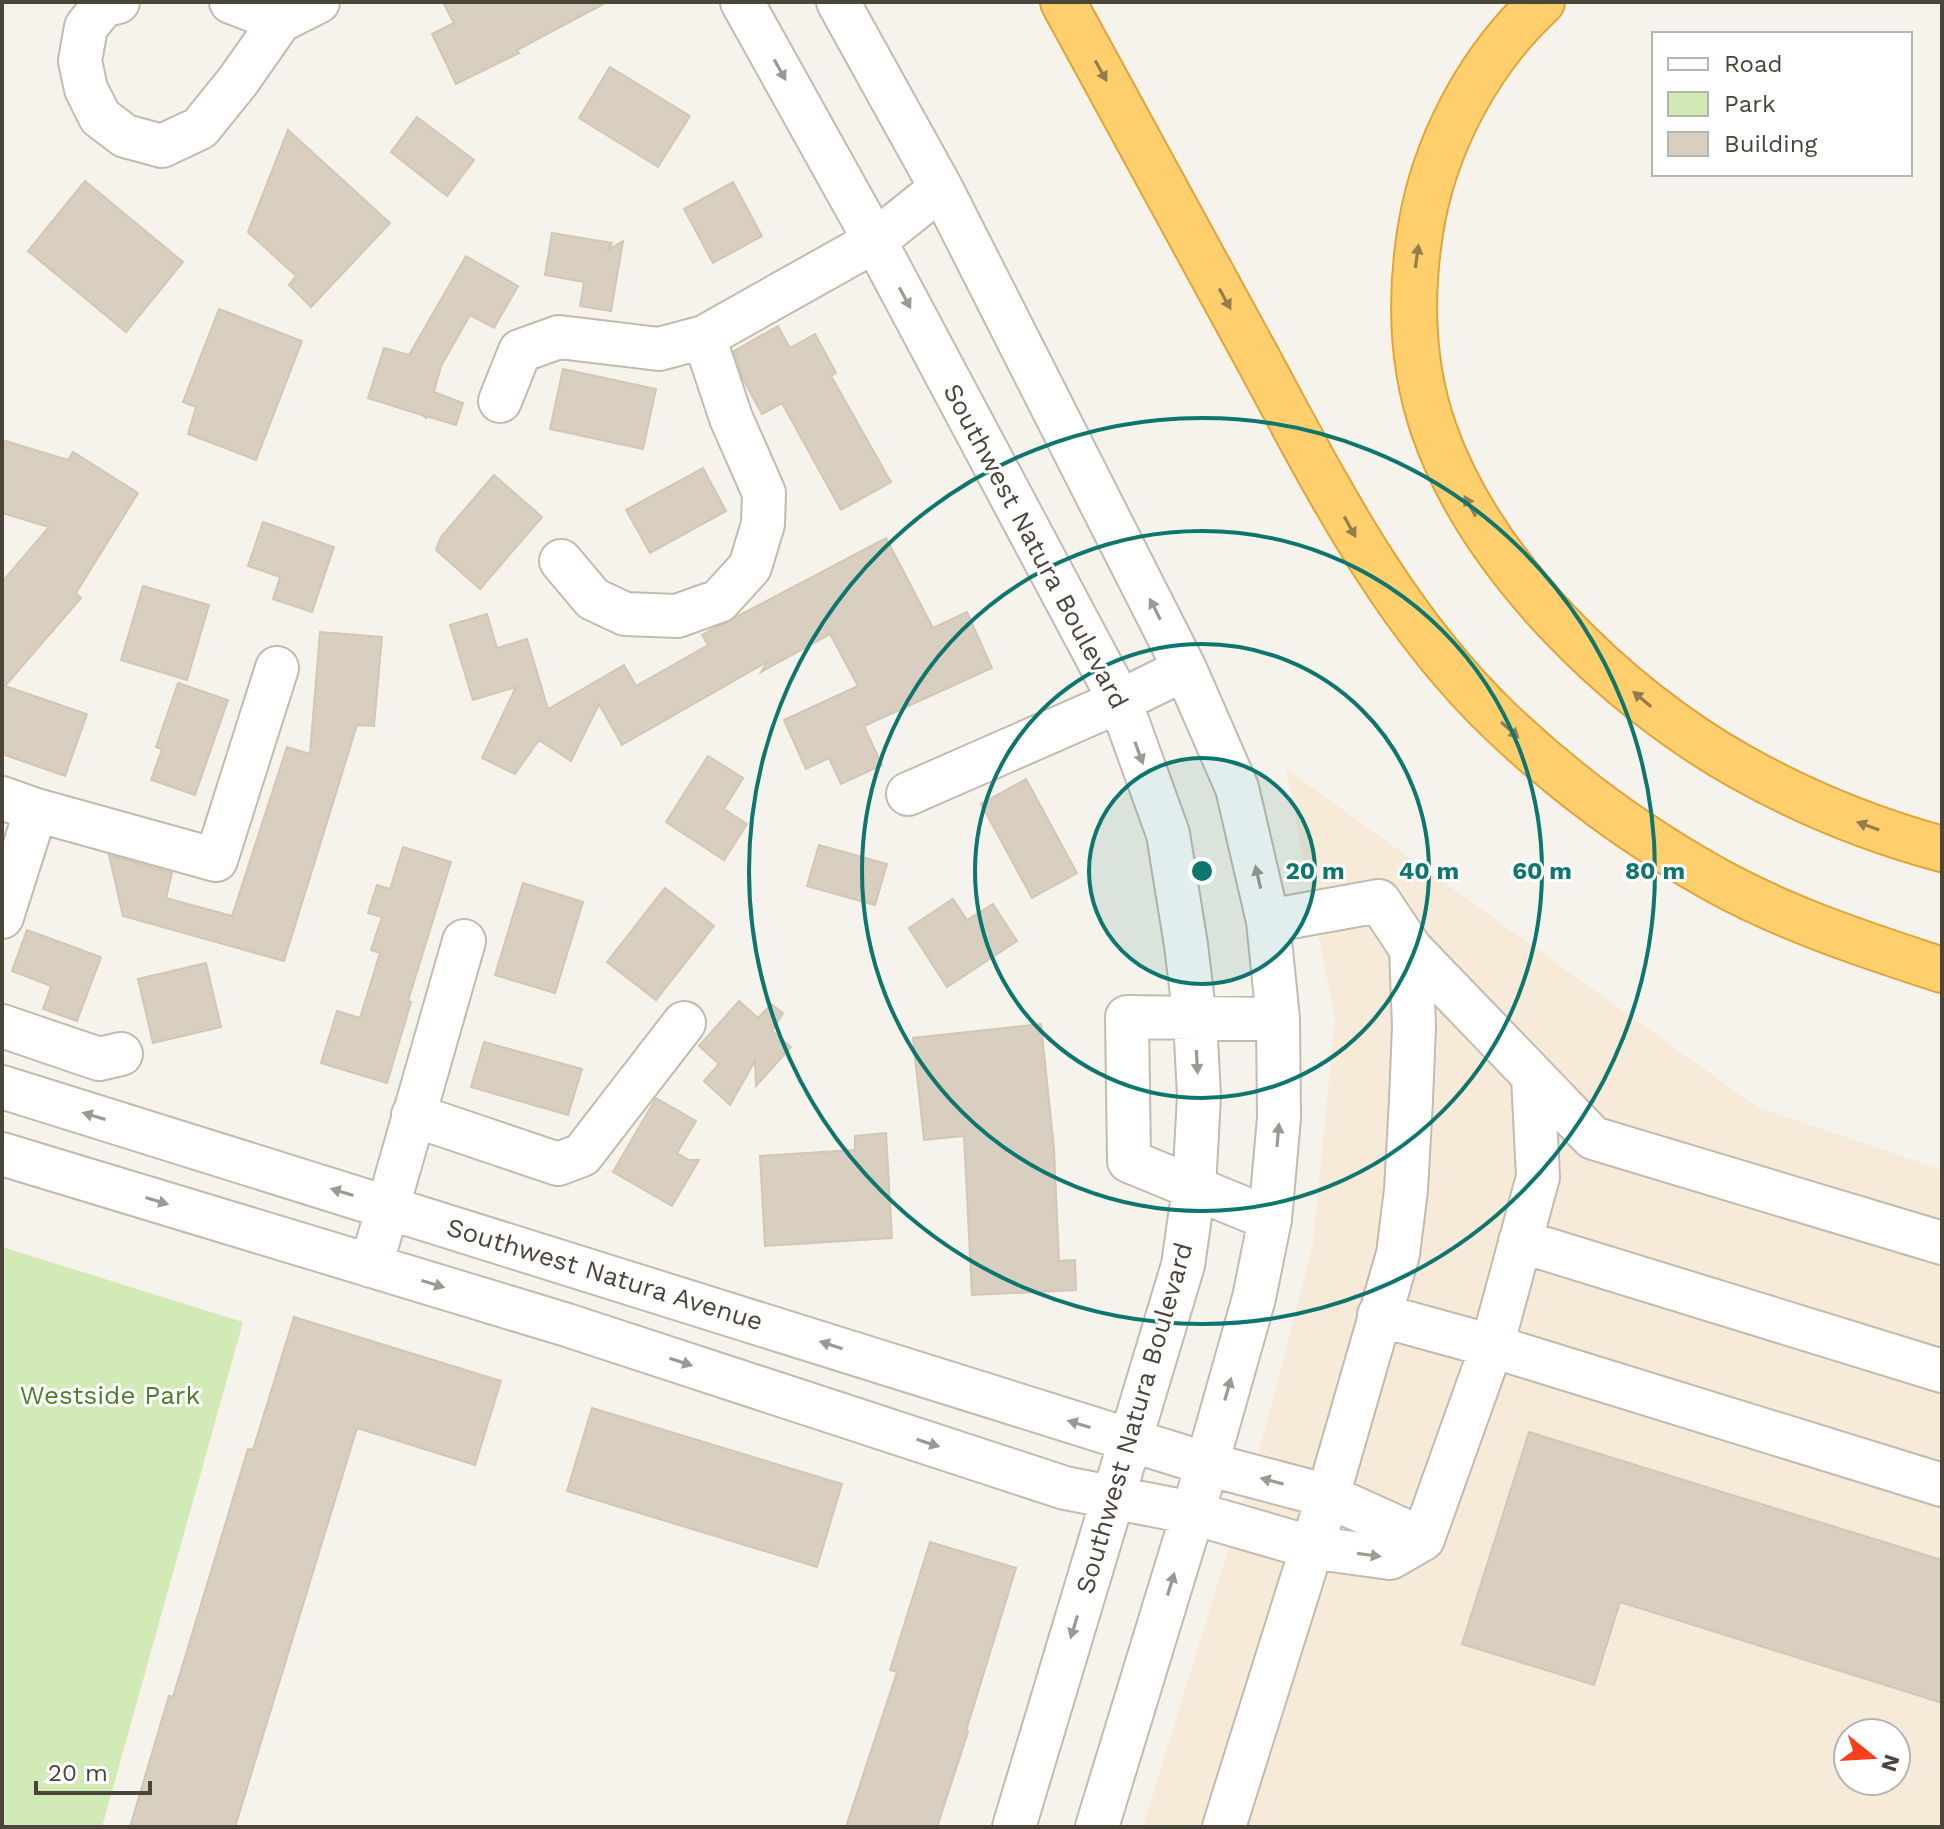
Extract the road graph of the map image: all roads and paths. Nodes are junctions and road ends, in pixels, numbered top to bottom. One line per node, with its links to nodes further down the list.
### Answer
1 (118, 2): 8 (street)
2 (231, 2): 8 (street)
3 (318, 2): 8 (street)
4 (742, 2): 10 (street, Southwest Natura Boulevard, one-way to 10)
5 (838, 2): 9 (street)
6 (1063, 2): 24 (highway, one-way to 24)
7 (1542, 2): 19 (highway, one-way to 7)
8 (280, 21)
9 (941, 188): 10 (street); 15 (street, one-way to 9)
10 (875, 241): 11 (street); 16 (street, Southwest Natura Boulevard, one-way to 16)
11 (704, 337): 12 (street); 13 (street)
12 (500, 401)
13 (561, 561)
14 (277, 668): 18 (street)
15 (1185, 669): 16 (street); 21 (street, one-way to 15)
16 (1120, 701): 17 (street); 25 (street, Southwest Natura Boulevard, one-way to 25)
17 (908, 794)
18 (19, 804): 20 (street)
19 (1942, 849)
20 (2, 917)
21 (1268, 921): 23 (street); 26 (street)
22 (464, 941): 32 (street)
23 (1411, 949): 30 (street); 40 (street)
24 (1942, 970)
25 (1195, 1019): 26 (street); 34 (street, Southwest Natura Boulevard, one-way to 34); 34 (street)
26 (1278, 1019): 36 (street, one-way to 26)
27 (684, 1023): 32 (street)
28 (2, 1026): 29 (street)
29 (121, 1054)
30 (1533, 1076): 37 (street); 38 (street)
31 (2, 1087): 35 (street, Southwest Natura Avenue, one-way to 31)
32 (413, 1115): 35 (street)
33 (2, 1154): 39 (street, one-way to 39)
34 (1194, 1188): 36 (street); 45 (street, Southwest Natura Boulevard)
35 (388, 1207): 39 (street); 42 (street, Southwest Natura Avenue, one-way to 35)
36 (1270, 1219): 46 (street, one-way to 36)
37 (1520, 1241): 41 (street); 43 (street)
38 (1942, 1243)
39 (371, 1266): 44 (street, one-way to 44)
40 (1379, 1315): 41 (street); 48 (street)
41 (1492, 1346): 47 (street); 51 (street)
42 (903, 1368): 44 (street); 45 (street, Southwest Natura Avenue, one-way to 42)
43 (1942, 1371)
44 (882, 1428): 49 (street, one-way to 49)
45 (1132, 1439): 46 (street, Southwest Natura Avenue); 49 (street, Southwest Natura Boulevard)
46 (1207, 1464): 48 (street, Southwest Natura Avenue, one-way to 46); 50 (street)
47 (1942, 1485)
48 (1328, 1496): 51 (street, Southwest Natura Avenue); 52 (street)
49 (1114, 1499): 50 (street); 53 (street, Southwest Natura Boulevard, one-way to 53)
50 (1193, 1513): 52 (street); 54 (street, one-way to 50)
51 (1423, 1539): 52 (street, one-way to 51)
52 (1310, 1547): 55 (street)
53 (1014, 1827)
54 (1097, 1827)
55 (1224, 1827)

